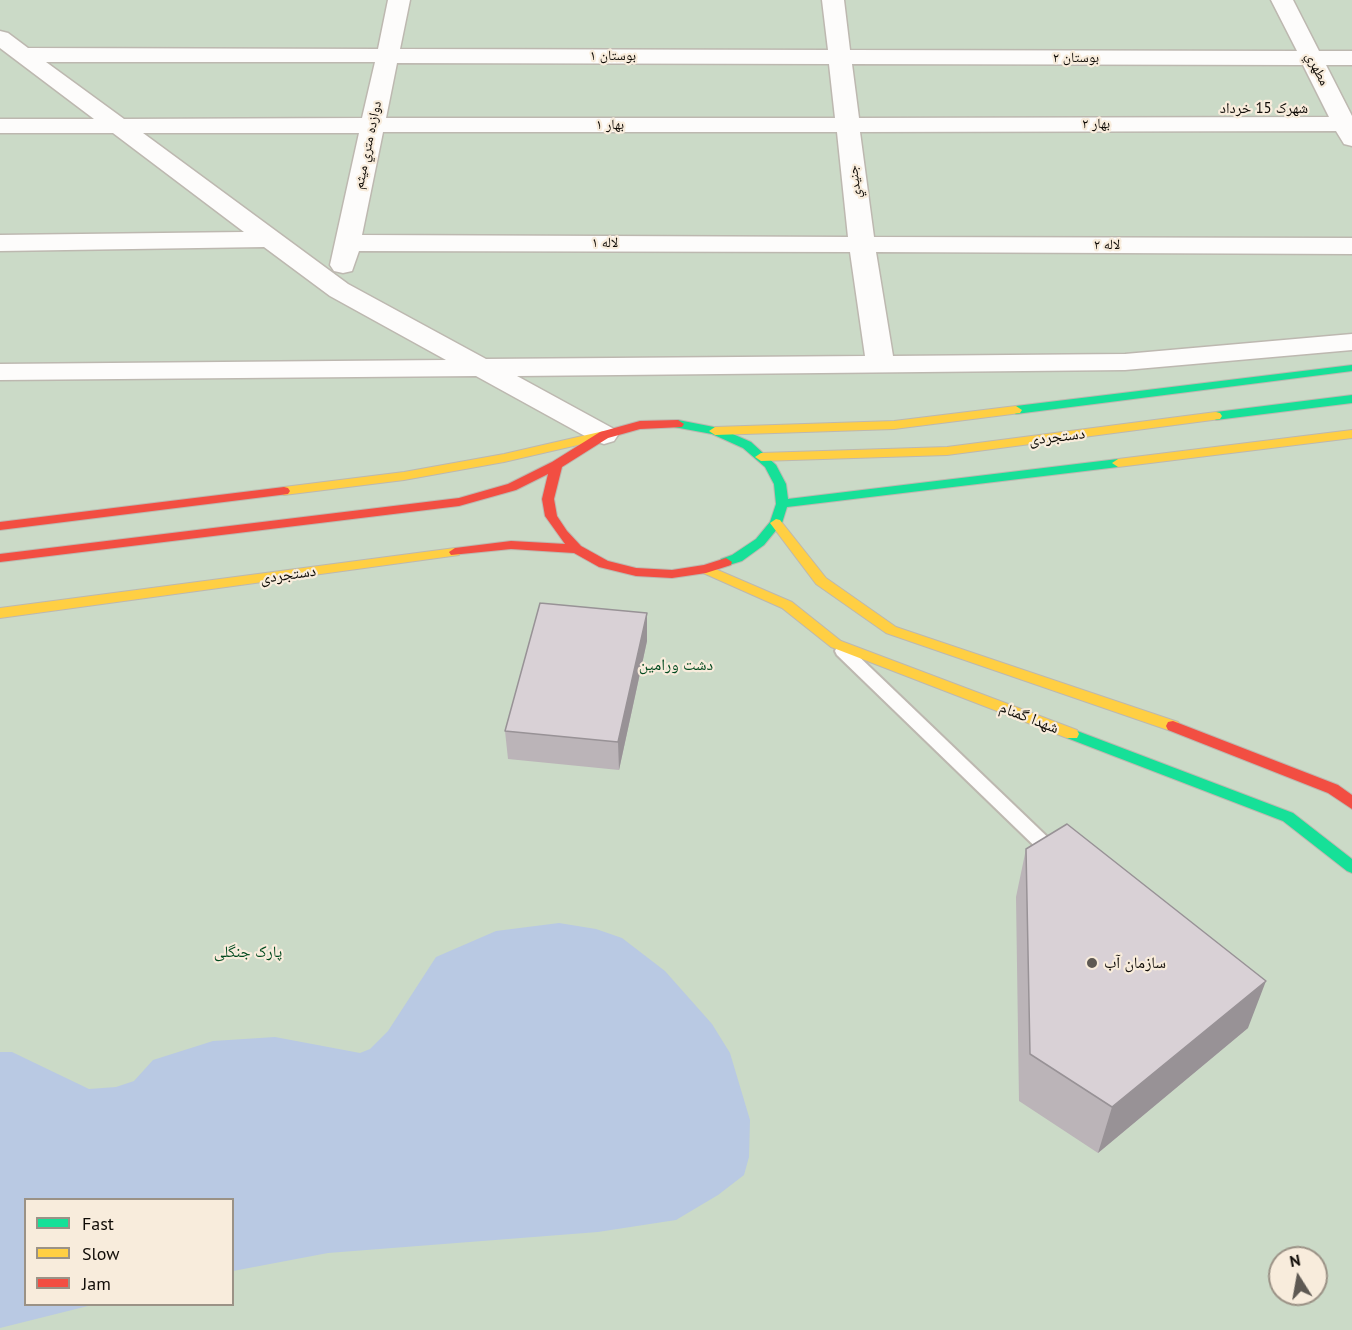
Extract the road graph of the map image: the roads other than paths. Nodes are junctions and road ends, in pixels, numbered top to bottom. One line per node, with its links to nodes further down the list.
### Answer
1 (399, 0): 6 (street, دوازده متري میثم)
2 (833, 0): 7 (street, جنيدي)
3 (1282, 0): 8 (street, مطهري)
4 (0, 38): 5 (street)
5 (23, 55): 6 (street, بوستان ۱); 13 (street)
6 (387, 56): 7 (street, بوستان ۱); 11 (street, دوازده متري میثم)
7 (840, 57): 8 (street, بوستان ۲); 10 (street, جنيدي)
8 (1311, 58): 9 (street, بوستان ۲); 14 (street, مطهري)
9 (1352, 58)
10 (848, 124): 11 (street, بهار ۱); 14 (street, بهار ۲); 18 (street, جنيدي)
11 (372, 125): 13 (street, بهار ۱); 17 (street, دوازده متري میثم)
12 (0, 126): 13 (street, بهار ۱)
13 (118, 126): 15 (street)
14 (1349, 129)
15 (271, 239): 16 (street); 20 (street)
16 (0, 243)
17 (347, 243): 18 (street, لاله ۱); 20 (street, دوازده متري میثم)
18 (862, 244): 19 (street, لاله ۲); 22 (street, جنيدي)
19 (1352, 246)
20 (339, 290): 23 (street)
21 (1352, 342): 22 (street)
22 (880, 364): 23 (street)
23 (481, 367): 25 (street); 29 (street)
24 (1352, 368): 27 (main road)
25 (0, 372)
26 (1352, 399): 30 (main road, دستجردی)
27 (715, 431): 29 (main road); 30 (main road)
28 (1352, 434): 32 (main road, دستجردی)
29 (604, 435): 31 (main road); 34 (main road)
30 (761, 457): 32 (main road)
31 (556, 465): 35 (main road); 36 (main road)
32 (782, 504): 33 (main road)
33 (776, 524): 37 (main road); 40 (main road)
34 (0, 526)
35 (577, 549): 37 (main road); 38 (main road, دستجردی)
36 (0, 558)
37 (706, 569): 39 (main road, شهدا گمنام)
38 (0, 613)
39 (836, 644): 41 (lane); 42 (main road, شهدا گمنام)
40 (1352, 803)
41 (1055, 855)
42 (1352, 867)

